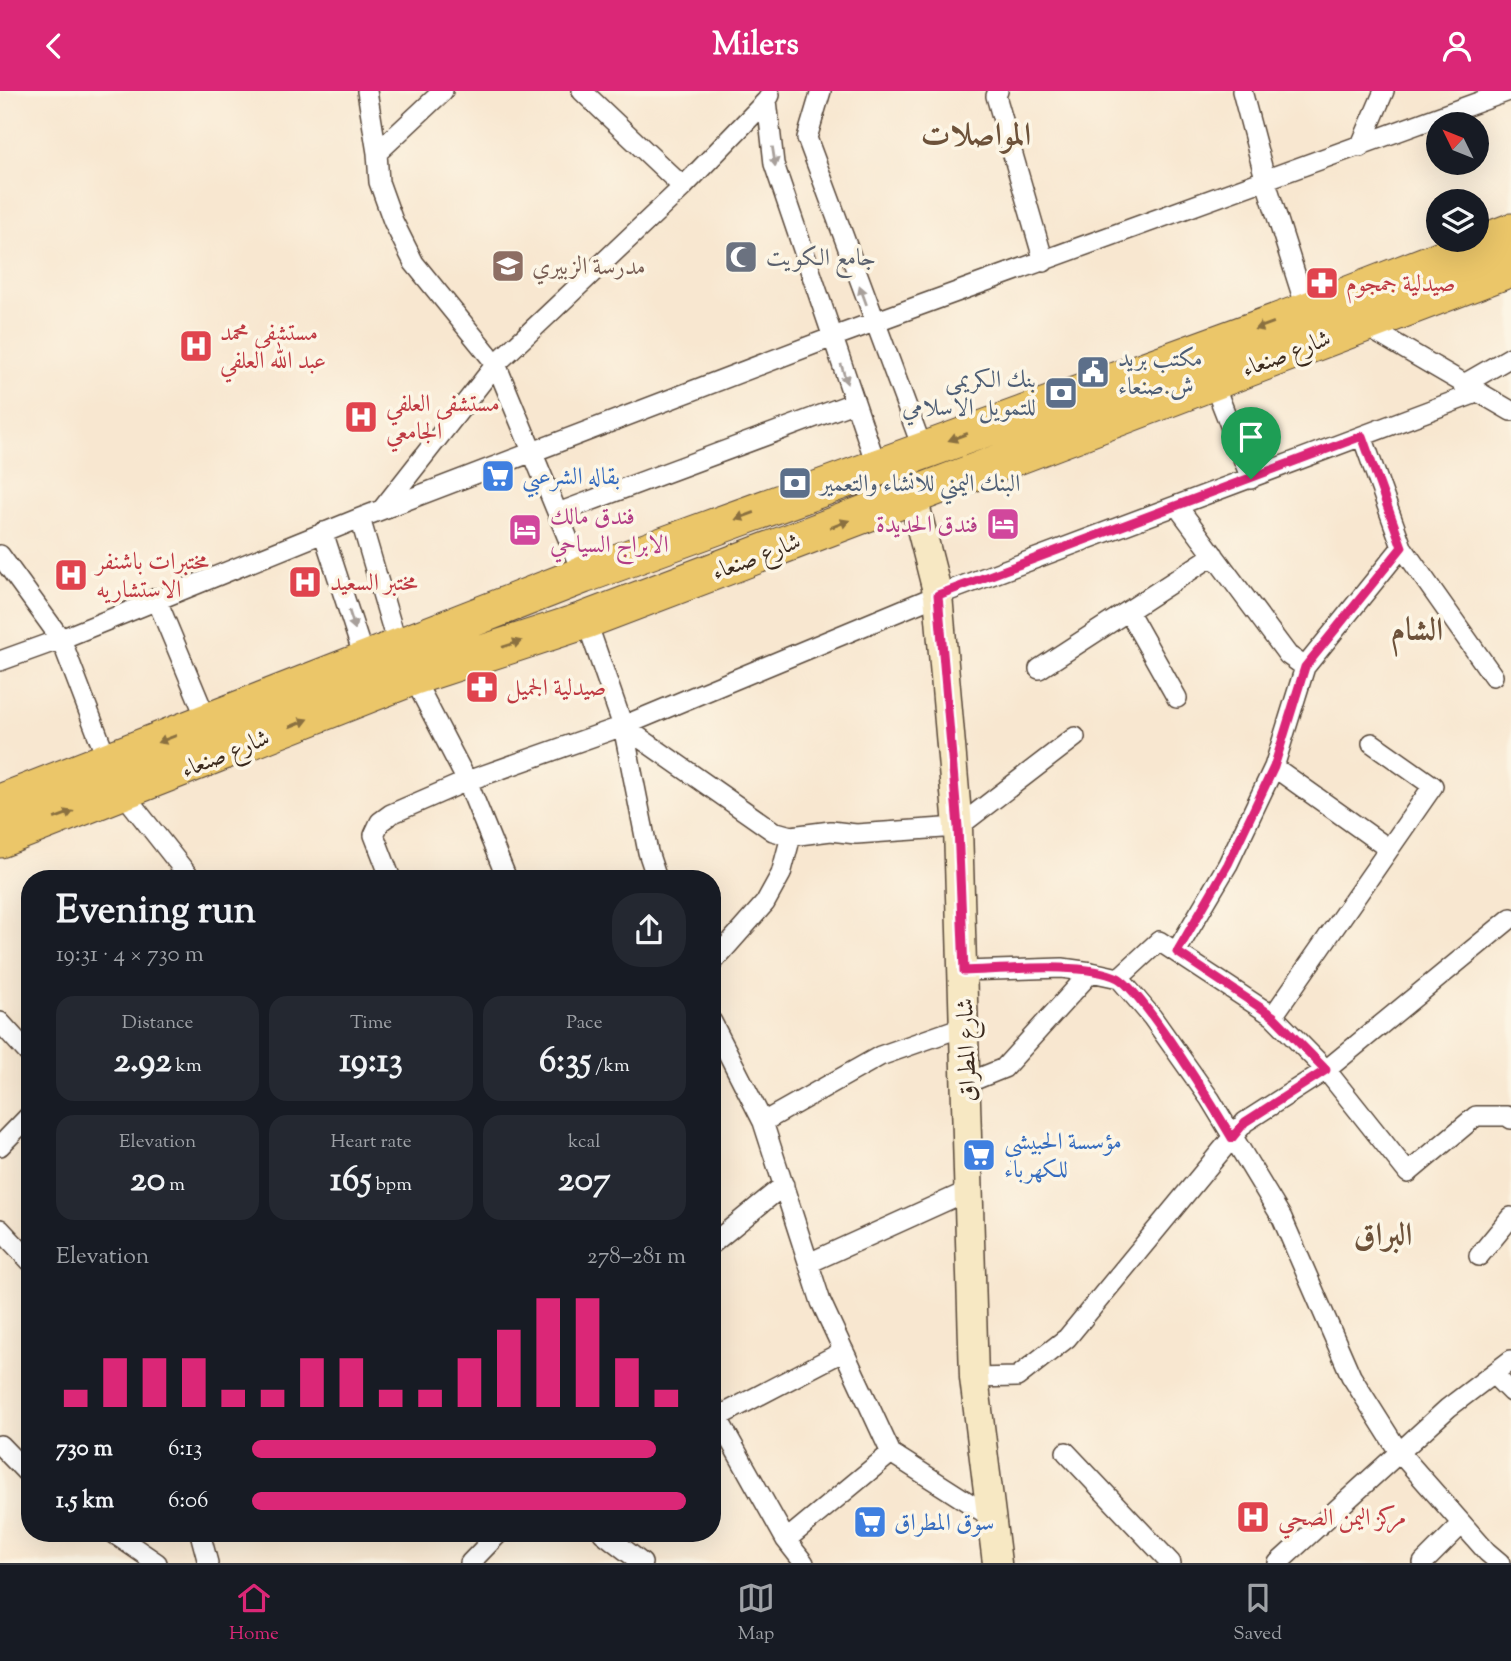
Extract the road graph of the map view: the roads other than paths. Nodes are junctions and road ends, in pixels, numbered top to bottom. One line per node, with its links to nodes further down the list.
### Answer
1 (367, 91): 12 (street)
2 (443, 91): 12 (street)
3 (582, 91): 14 (street)
4 (821, 91): 19 (street, one-way to 4)
5 (998, 91): 16 (street)
6 (1242, 91): 13 (street)
7 (1384, 91): 11 (street)
8 (1509, 91): 10 (street)
9 (770, 96): 14 (street); 21 (street, one-way to 21)
10 (1480, 97): 11 (street)
11 (1360, 148): 13 (street)
12 (377, 153): 23 (street)
13 (1266, 182): 16 (street); 18 (street)
14 (683, 187): 23 (street)
15 (1511, 232): 18 (highway, شارع صنعاء)
16 (1044, 262): 19 (street)
17 (1511, 268): 20 (highway, شارع صنعاء)
18 (1307, 311): 29 (highway, شارع صنعاء, one-way to 29)
19 (873, 323): 21 (street); 29 (street)
20 (1362, 324): 24 (highway, شارع صنعاء); 25 (street)
21 (833, 337): 26 (street, one-way to 26); 30 (street)
22 (1511, 357): 25 (street)
23 (496, 364): 30 (street); 35 (street)
24 (1213, 381): 32 (street); 33 (highway, شارع صنعاء)
25 (1472, 388): 27 (street); 28 (street)
26 (853, 403): 31 (street); 36 (street)
27 (1511, 411)
28 (1362, 436): 32 (street); 39 (street)
29 (923, 450): 31 (highway, شارع صنعاء)
30 (532, 453): 35 (street); 36 (street)
31 (877, 467): 42 (highway, شارع صنعاء, one-way to 42)
32 (1251, 479): 34 (street)
33 (913, 497): 43 (street, شارع المطراق); 46 (highway, شارع صنعاء, one-way to 33)
34 (1177, 506): 41 (street); 43 (street)
35 (382, 509): 37 (street)
36 (558, 513): 42 (street)
37 (360, 517): 38 (street); 51 (street)
38 (323, 532): 44 (street); 51 (street, one-way to 51)
39 (1402, 547): 49 (street); 52 (street)
40 (0, 555): 47 (street)
41 (1214, 555): 45 (street); 49 (street)
42 (583, 575): 51 (highway, شارع صنعاء)
43 (938, 595): 55 (street); 62 (street, شارع المطراق)
44 (156, 598): 47 (street); 54 (street)
45 (1128, 611): 50 (street); 53 (street)
46 (586, 620): 51 (highway, شارع صنعاء, one-way to 46); 55 (street)
47 (61, 639): 48 (street); 59 (street)
48 (0, 661)
49 (1305, 667): 58 (street)
50 (1039, 669)
51 (387, 670): 54 (highway, شارع صنعاء); 59 (highway, شارع صنعاء, one-way to 51); 60 (street)
52 (1493, 676)
53 (1177, 698)
54 (208, 723): 59 (highway, شارع صنعاء, one-way to 59)
55 (623, 726): 60 (street); 63 (street); 69 (street)
56 (1075, 737): 62 (street)
57 (1372, 743): 65 (street)
58 (1274, 767): 65 (street); 71 (street)
59 (116, 777): 61 (highway, شارع صنعاء); 64 (highway, شارع صنعاء, one-way to 59); 66 (street)
60 (467, 781): 67 (street); 68 (street)
61 (0, 803)
62 (958, 827): 63 (street); 73 (street, شارع المطراق)
63 (791, 836): 72 (street)
64 (0, 839)
65 (1389, 849): 76 (street)
66 (184, 870)
67 (388, 870)
68 (503, 870)
69 (654, 870)
70 (1511, 918): 81 (street)
71 (1177, 952): 75 (street); 76 (street)
72 (721, 953)
73 (964, 971): 74 (street); 78 (street, شارع المطراق)
74 (1091, 972): 75 (street); 82 (street)
75 (1119, 978): 86 (street)
76 (1273, 1016): 81 (street)
77 (0, 1022): 80 (street)
78 (965, 1026): 82 (street, شارع المطراق); 84 (street)
79 (721, 1040): 84 (street)
80 (21, 1045)
81 (1326, 1070): 83 (street); 86 (street)
82 (967, 1083): 89 (street, شارع المطراق)
83 (1511, 1119)
84 (764, 1122): 88 (street)
85 (21, 1124): 87 (street)
86 (1232, 1138): 99 (street); 105 (street)
87 (0, 1146)
88 (785, 1185): 92 (street); 95 (street)
89 (970, 1190): 95 (street); 99 (street, شارع المطراق)
90 (1511, 1217): 94 (street)
91 (0, 1229): 93 (street)
92 (721, 1237)
93 (21, 1251)
94 (1479, 1256)
95 (809, 1263): 96 (street)
96 (844, 1351): 101 (street); 106 (street)
97 (1511, 1360): 98 (street)
98 (1493, 1374): 100 (street); 105 (street)
99 (974, 1378): 108 (street, شارع المطراق)
100 (1511, 1392)
101 (721, 1412)
102 (721, 1427): 110 (street)
103 (0, 1445): 107 (street)
104 (1066, 1452): 121 (street)
105 (1399, 1452): 109 (street); 122 (street)
106 (891, 1453): 108 (street); 110 (street)
107 (21, 1467)
108 (991, 1517): 120 (street, شارع المطراق)
109 (1462, 1524): 123 (street); 124 (street)
110 (786, 1540): 119 (street)
111 (126, 1542): 115 (street)
112 (202, 1542): 116 (street)
113 (490, 1542): 117 (street)
114 (615, 1542): 118 (street)
115 (158, 1563)
116 (208, 1563)
117 (470, 1563)
118 (642, 1563)
119 (804, 1563)
120 (997, 1563)
121 (1171, 1563)
122 (1278, 1563)
123 (1423, 1563)
124 (1500, 1563)

